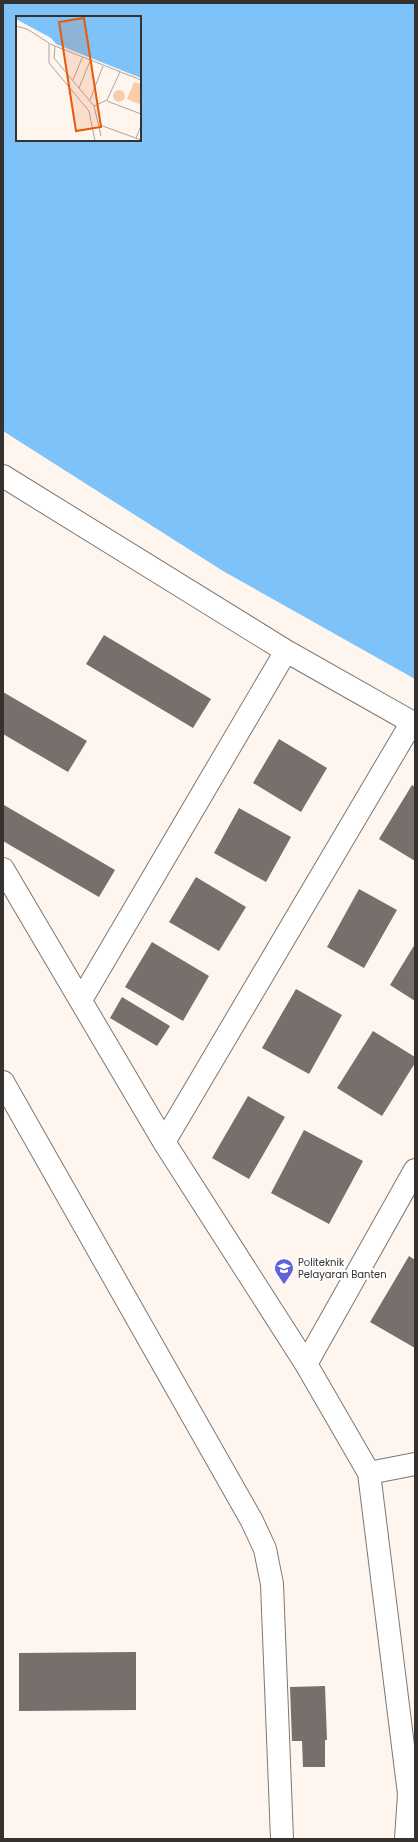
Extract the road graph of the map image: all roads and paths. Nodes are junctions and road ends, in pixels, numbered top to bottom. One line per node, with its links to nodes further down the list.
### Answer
1 (3, 476): 2 (street)
2 (286, 651): 3 (street); 5 (street)
3 (413, 723): 7 (street)
4 (3, 869): 5 (street)
5 (81, 1000): 7 (street)
6 (3, 1082): 13 (street)
7 (164, 1142): 9 (street)
8 (415, 1170): 9 (street)
9 (306, 1364): 11 (street)
10 (415, 1464): 11 (street)
11 (369, 1473): 12 (street)
12 (412, 1796): 14 (street)
13 (282, 1839)
14 (406, 1839)

